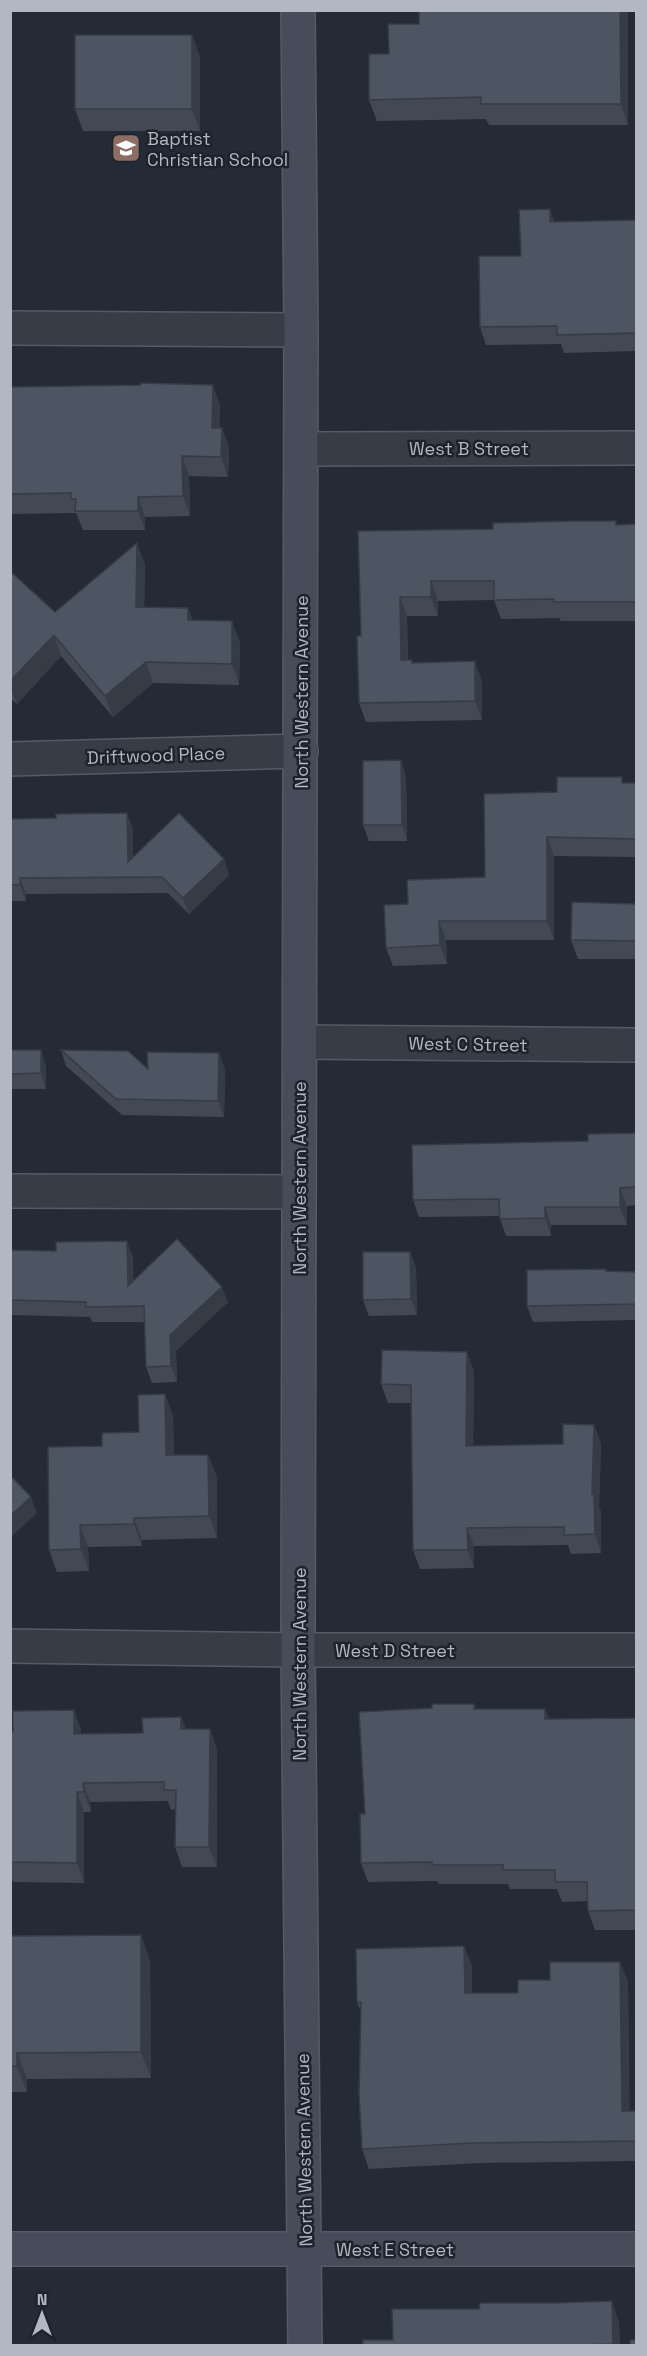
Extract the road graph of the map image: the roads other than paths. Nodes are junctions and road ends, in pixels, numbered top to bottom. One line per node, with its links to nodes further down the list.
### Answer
1 (298, 10): 3 (main road, North Western Avenue)
2 (10, 328): 3 (street)
3 (301, 330): 5 (main road, North Western Avenue)
4 (636, 448): 5 (street, West B Street)
5 (301, 449): 6 (main road, North Western Avenue)
6 (301, 751): 7 (street, Driftwood Place); 8 (main road, North Western Avenue)
7 (10, 759)
8 (300, 1042): 9 (street, West C Street); 11 (main road, North Western Avenue)
9 (636, 1045)
10 (10, 1191): 11 (street)
11 (299, 1192): 13 (main road, North Western Avenue)
12 (10, 1646): 13 (street, West D Street)
13 (298, 1650): 14 (street, West D Street); 16 (main road, North Western Avenue)
14 (636, 1650)
15 (10, 2249): 16 (main road, West E Street)
16 (305, 2249): 17 (main road, West E Street); 18 (main road, North Western Avenue)
17 (636, 2249)
18 (305, 2346)

